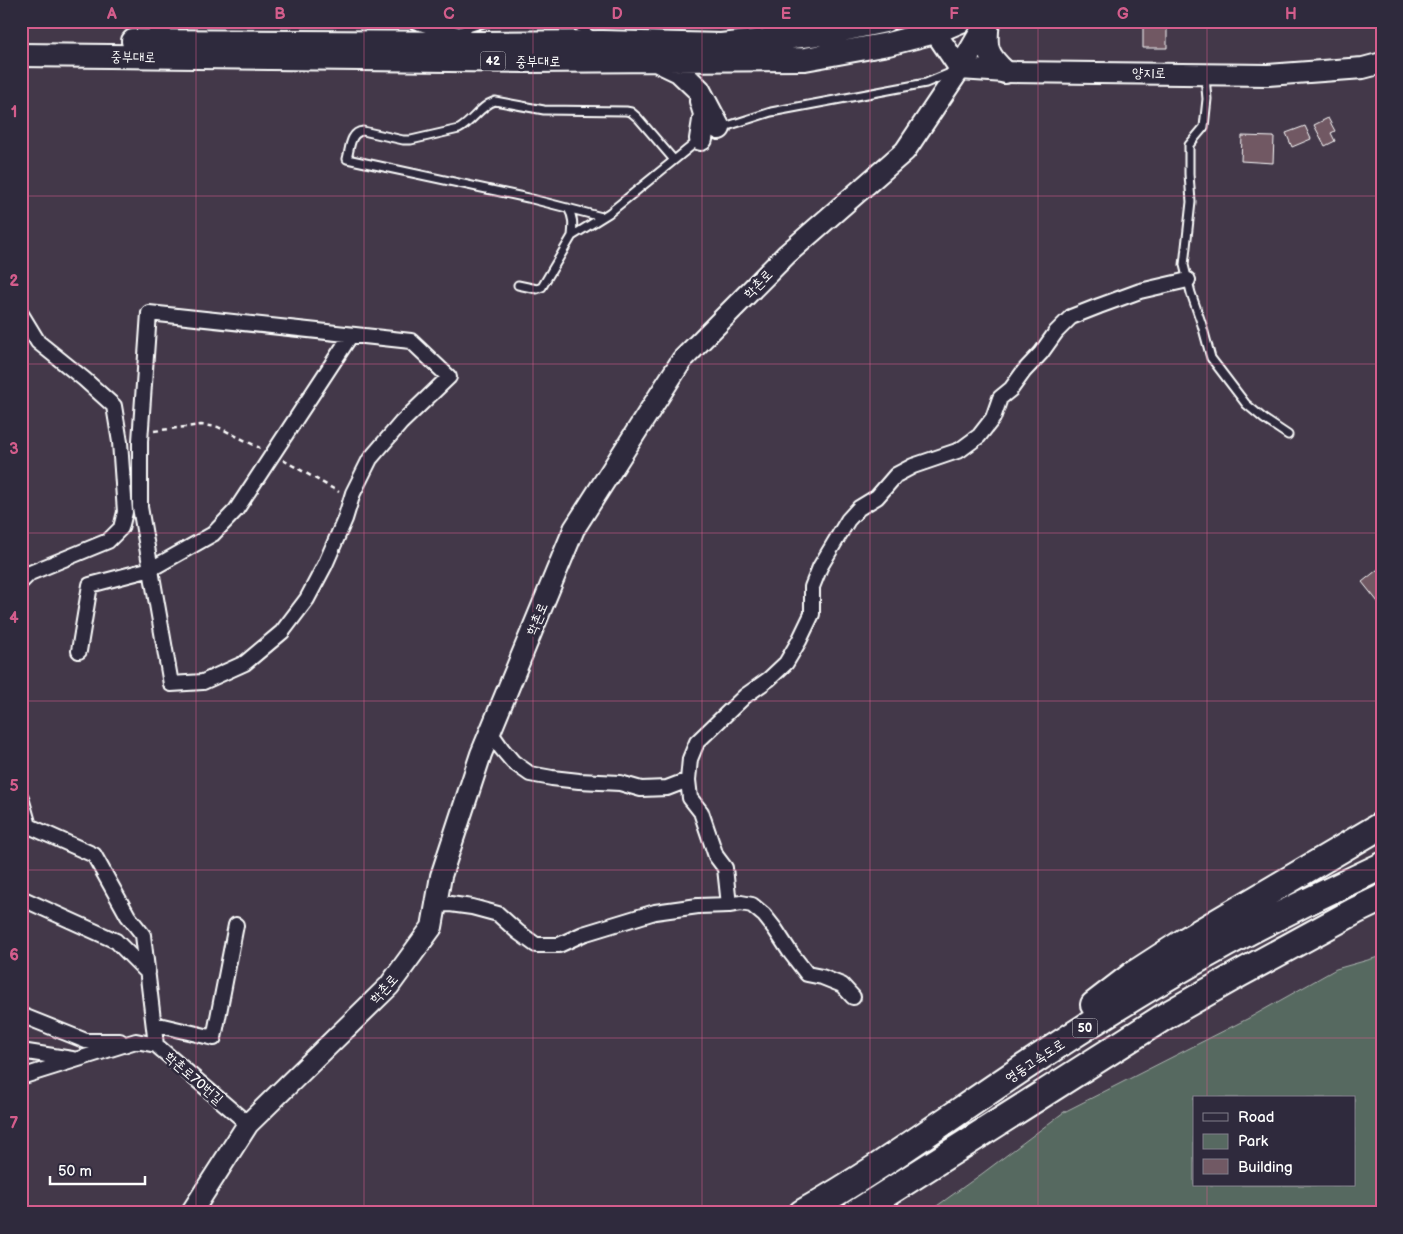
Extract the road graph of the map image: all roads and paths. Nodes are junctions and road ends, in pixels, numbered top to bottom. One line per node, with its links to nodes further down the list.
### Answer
1 (414, 21): 7 (street)
2 (490, 21): 7 (lane)
3 (569, 21): 10 (lane)
4 (885, 21): 10 (main road, 중부대로 / 42)
5 (960, 21): 8 (main road, 중부대로 / 42)
6 (988, 21): 15 (main road); 16 (main road)
7 (453, 32): 11 (street)
8 (935, 32): 13 (main road, 중부대로 / 42); 15 (street)
9 (21, 40): 11 (main road, 중부대로 / 42)
10 (602, 42): 11 (main road, 중부대로 / 42)
11 (481, 43)
12 (21, 55): 13 (main road, 중부대로 / 42)
13 (657, 61): 18 (main road)
14 (1382, 63): 17 (street, 양지로)
15 (960, 69): 16 (street, 양지로); 18 (lane); 35 (street, 학촌로)
16 (1005, 72): 17 (street, 양지로)
17 (1205, 74): 23 (lane)
18 (710, 133): 19 (lane)
19 (674, 160): 20 (lane); 21 (lane)
20 (568, 208): 21 (lane); 22 (lane)
21 (602, 217): 22 (lane)
22 (572, 236): 24 (lane)
23 (1188, 280): 27 (lane); 36 (street)
24 (518, 285)
25 (21, 314): 29 (street)
26 (351, 335): 28 (street); 30 (street); 31 (street)
27 (1288, 435)
28 (141, 437): 29 (street); 30 (path); 32 (street)
29 (120, 442): 33 (street)
30 (272, 454): 31 (path); 32 (street)
31 (352, 499): 32 (street)
32 (151, 569): 34 (street)
33 (21, 582)
34 (78, 650)
35 (490, 732): 36 (street); 42 (street, 학촌로)
36 (688, 780): 43 (street)
37 (21, 798): 45 (street)
38 (1382, 825): 54 (highway)
39 (1382, 866): 54 (highway, 영동고속도로 / 50)
40 (21, 898): 45 (street)
41 (1382, 898): 58 (highway, 50)
42 (436, 905): 43 (street); 55 (street, 학촌로)
43 (729, 905): 46 (street)
44 (236, 925): 48 (street)
45 (148, 973): 48 (street)
46 (853, 997)
47 (21, 1015): 49 (street, 학촌로70번길)
48 (154, 1024): 50 (street)
49 (136, 1041): 50 (street, 학촌로70번길); 52 (street, 학촌로70번길)
50 (156, 1045): 55 (street, 학촌로70번길)
51 (21, 1051): 52 (street)
52 (74, 1060): 53 (street, 학촌로70번길)
53 (21, 1077)
54 (996, 1087): 57 (highway, 영동고속도로 / 50)
55 (248, 1124): 56 (street, 학촌로)
56 (191, 1213)
57 (802, 1213)
58 (856, 1213)

